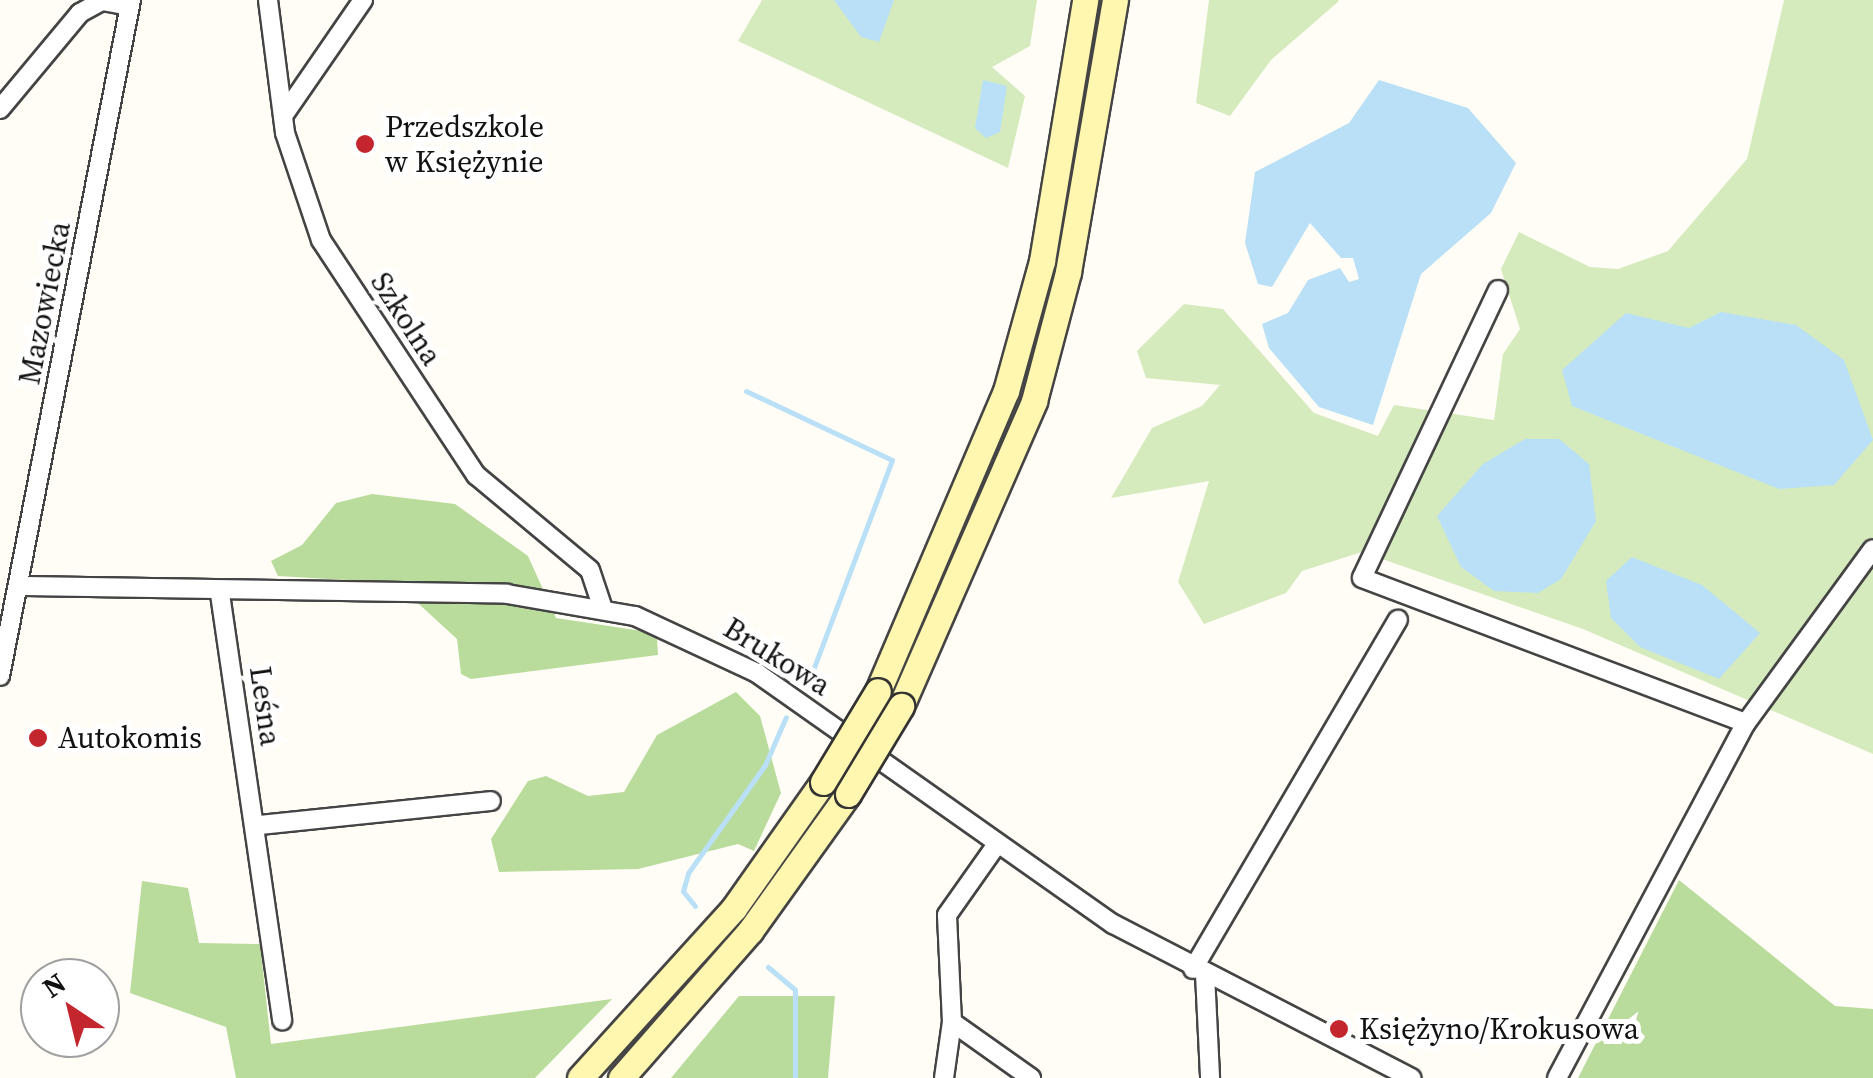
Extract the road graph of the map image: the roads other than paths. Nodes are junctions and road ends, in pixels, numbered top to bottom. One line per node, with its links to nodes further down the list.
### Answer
1 (268, 0): 7 (street, Szkolna)
2 (362, 0): 7 (street)
3 (1085, 0): 22 (main road, bridge)
4 (1114, 0): 23 (main road, bridge)
5 (131, 3): 6 (street); 10 (street, Mazowiecka)
6 (0, 109)
7 (283, 116): 12 (street, Szkolna)
8 (1498, 290): 15 (street)
9 (1873, 549): 15 (street)
10 (18, 586): 11 (street, Brukowa); 14 (street, Mazowiecka)
11 (220, 594): 12 (street, Brukowa); 17 (street, Leśna)
12 (603, 609): 18 (street, Brukowa)
13 (1398, 620): 19 (street)
14 (0, 676)
15 (1746, 723): 28 (street)
16 (491, 801): 17 (street)
17 (259, 825): 20 (street, Leśna)
18 (997, 844): 19 (street, Brukowa); 21 (street)
19 (1199, 972): 26 (street); 27 (street, Brukowa)
20 (282, 1021)
21 (952, 1022): 24 (street); 25 (street)
22 (580, 1078)
23 (620, 1078)
24 (944, 1078)
25 (1031, 1078)
26 (1210, 1078)
27 (1412, 1078)
28 (1557, 1078)

